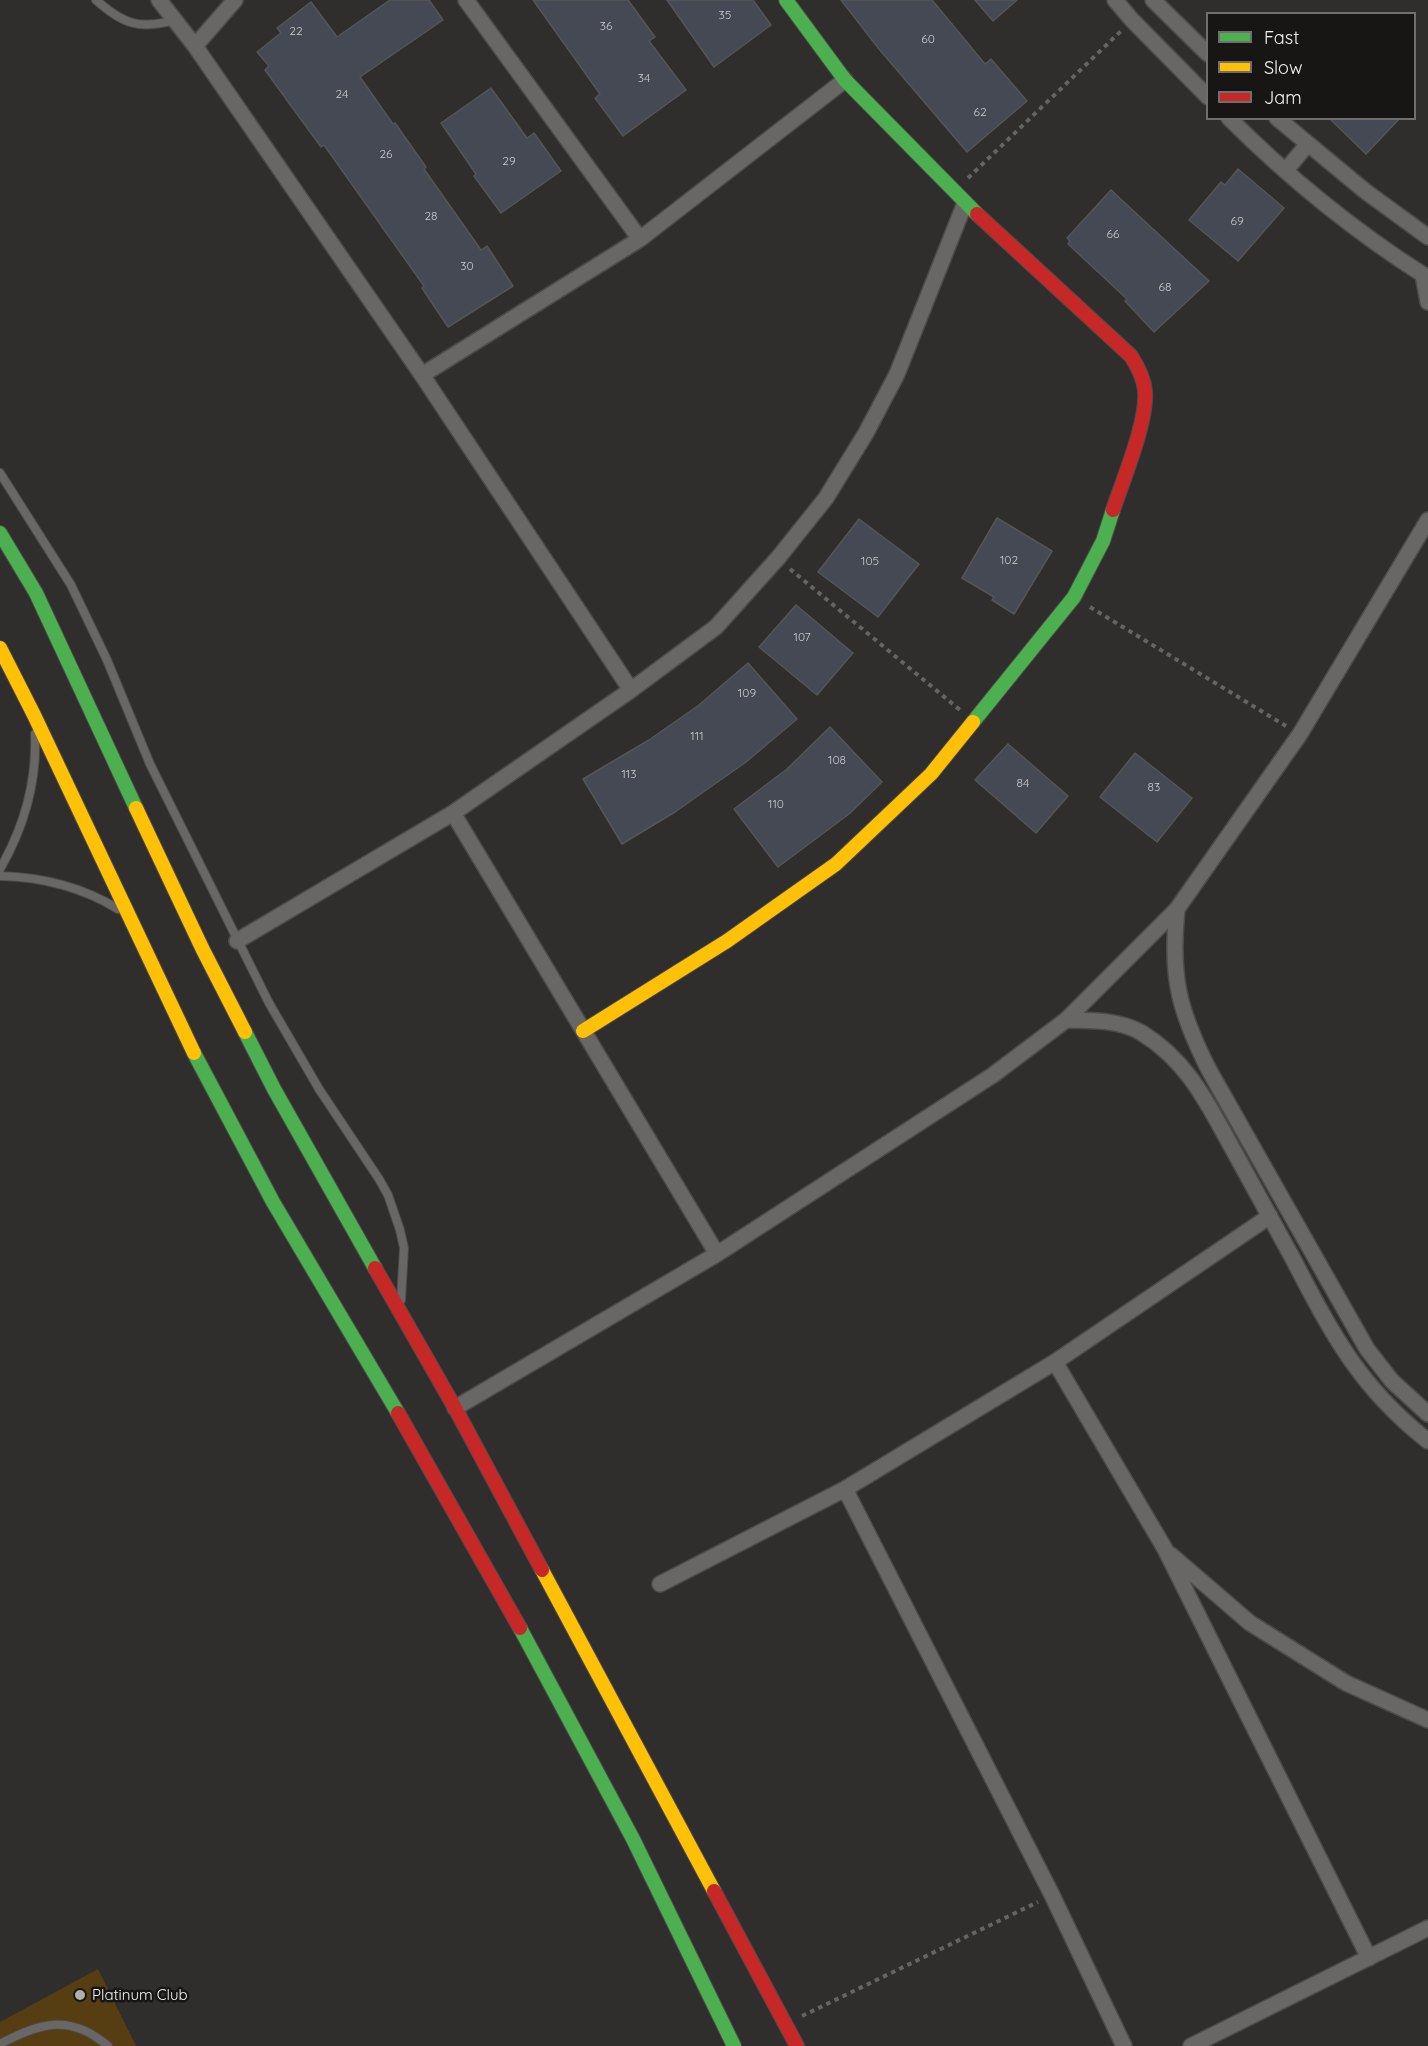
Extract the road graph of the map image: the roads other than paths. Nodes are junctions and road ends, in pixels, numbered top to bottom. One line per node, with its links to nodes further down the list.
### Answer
1 (96, 0): 8 (lane)
2 (159, 0): 8 (street)
3 (236, 0): 9 (street)
4 (466, 0): 19 (street)
5 (786, 0): 11 (street)
6 (1115, 0): 12 (street)
7 (1153, 0): 10 (street)
8 (175, 20): 9 (street)
9 (195, 46): 22 (street)
10 (1206, 52)
11 (845, 80): 17 (street); 19 (street)
12 (1206, 95)
13 (1231, 120): 16 (street)
14 (1279, 120): 15 (street)
15 (1307, 145): 16 (street); 18 (street)
16 (1286, 170): 20 (street)
17 (960, 197): 27 (street); 36 (street)
18 (1428, 237)
19 (640, 239): 22 (street)
20 (1425, 276): 21 (street)
21 (1428, 302)
22 (422, 375): 27 (street)
23 (0, 473): 34 (lane)
24 (1428, 520): 32 (street)
25 (0, 533): 41 (street)
26 (0, 648): 28 (street)
27 (631, 690): 29 (street)
28 (34, 715): 30 (lane); 33 (street)
29 (453, 813): 34 (street); 36 (street)
30 (0, 869)
31 (0, 876): 33 (lane)
32 (1177, 909): 35 (street); 37 (street)
33 (129, 915): 54 (street)
34 (237, 941): 41 (lane)
35 (1066, 1020): 38 (street); 40 (street)
36 (583, 1031): 40 (street)
37 (1209, 1070): 38 (street); 44 (street)
38 (1194, 1080): 39 (street)
39 (1270, 1216): 42 (street); 45 (street)
40 (717, 1254): 43 (street)
41 (401, 1314): 43 (street)
42 (1054, 1362): 46 (street); 47 (street)
43 (455, 1408): 55 (street)
44 (1428, 1414)
45 (1428, 1441)
46 (845, 1489): 48 (street); 56 (street)
47 (1164, 1549): 49 (street); 51 (street)
48 (660, 1584)
49 (1428, 1720)
50 (1428, 1928): 51 (street)
51 (1369, 1958): 57 (street)
52 (0, 2044): 53 (lane)
53 (108, 2046)
54 (734, 2046)
55 (797, 2046)
56 (1124, 2046)
57 (1191, 2046)

